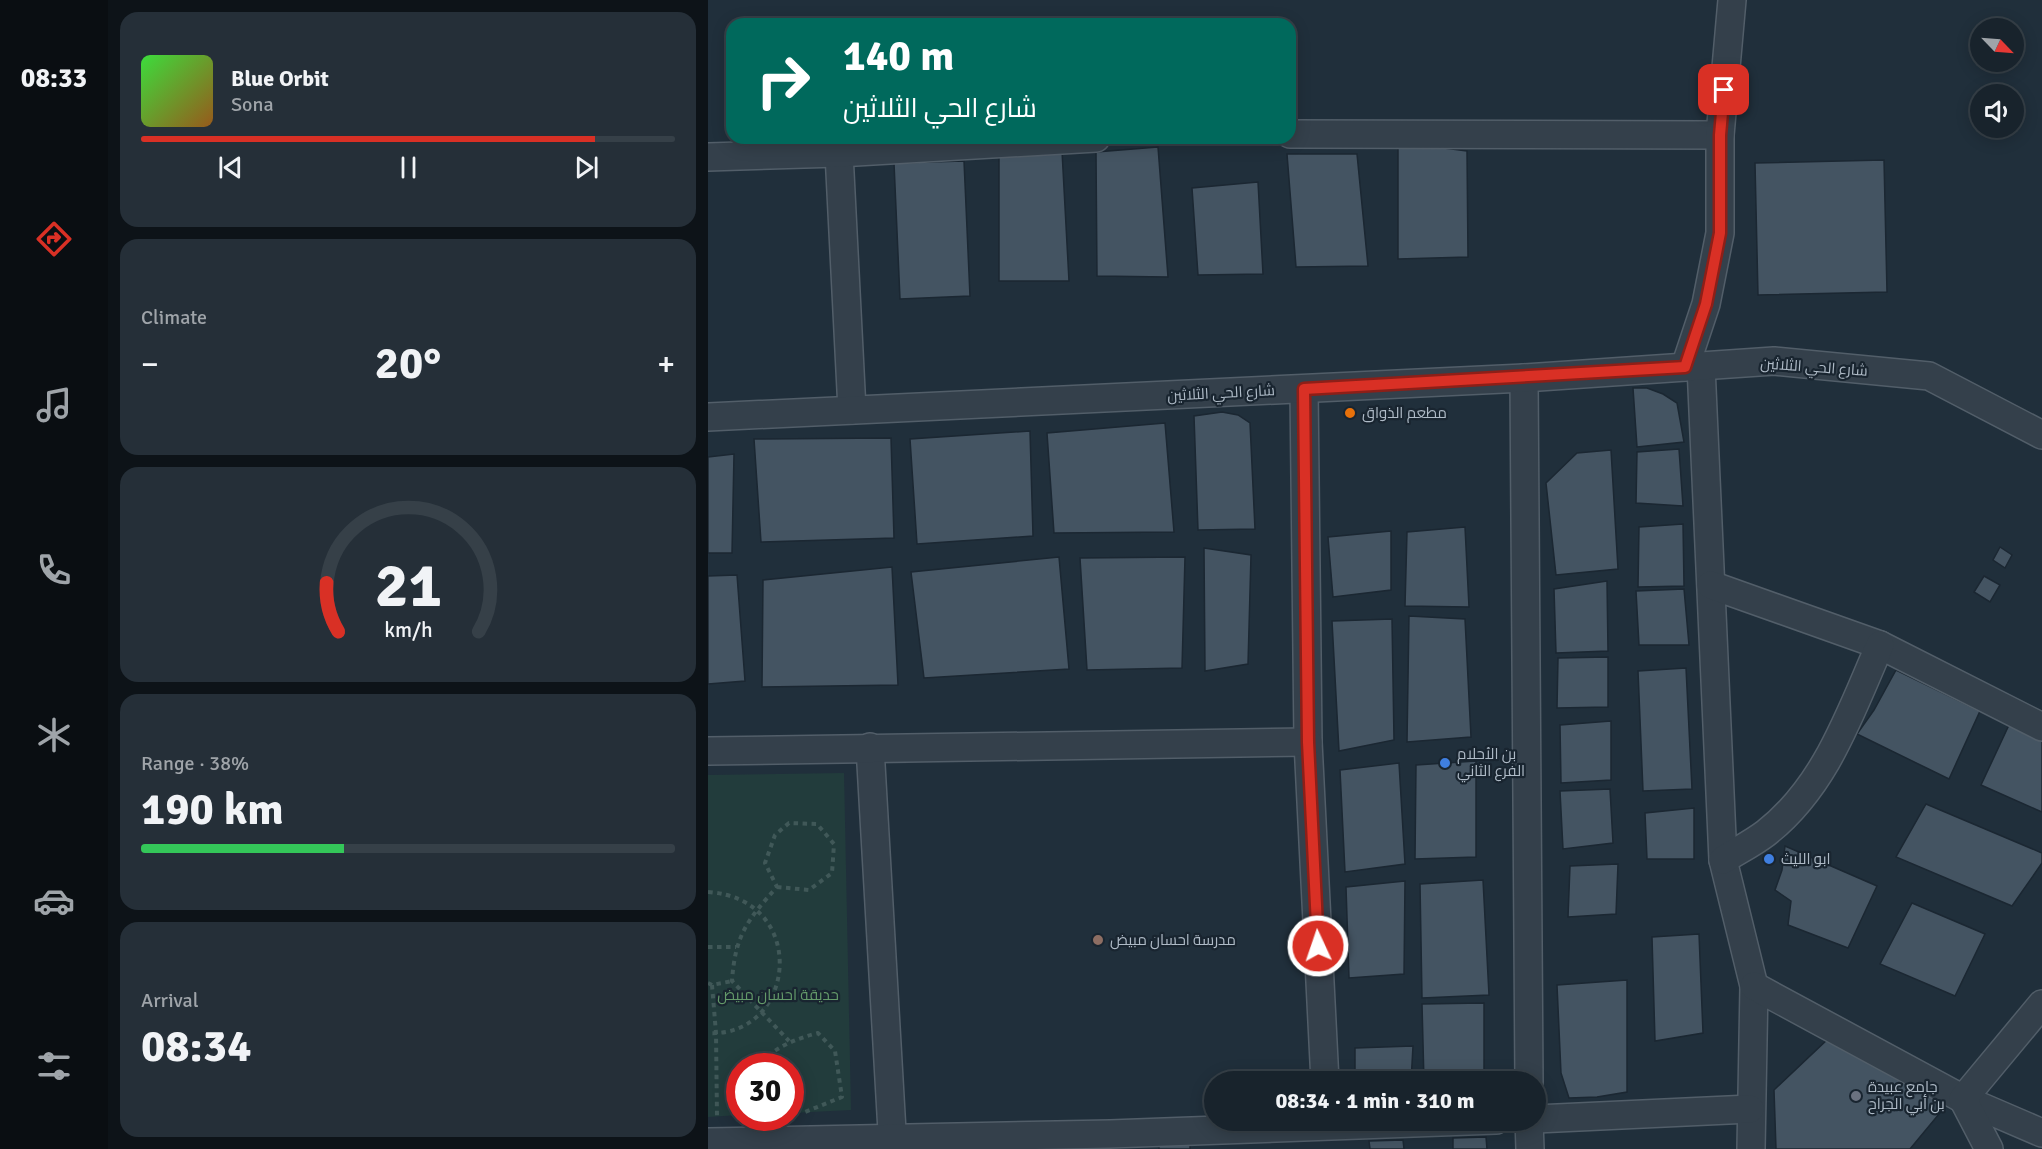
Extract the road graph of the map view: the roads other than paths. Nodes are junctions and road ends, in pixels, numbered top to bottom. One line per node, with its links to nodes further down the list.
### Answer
1 (1732, 0): 3 (street)
2 (1296, 134): 3 (street)
3 (1720, 135): 7 (street)
4 (993, 144): 5 (street)
5 (838, 153): 6 (street); 10 (street)
6 (708, 157)
7 (1693, 366): 8 (street, شارع الحي الثلاثين); 12 (street, شارع الحي الثلاثين); 13 (street)
8 (1524, 378): 9 (street, شارع الحي الثلاثين); 23 (street)
9 (1304, 389): 10 (street, شارع الحي الثلاثين); 16 (street)
10 (852, 410): 11 (street, شارع الحي الثلاثين)
11 (708, 417)
12 (2042, 435)
13 (1711, 585): 14 (street); 19 (street)
14 (1880, 645): 15 (street); 19 (street)
15 (2042, 727)
16 (1308, 742): 17 (street); 22 (street)
17 (870, 747): 18 (street); 32 (street)
18 (708, 751)
19 (1722, 860): 20 (street)
20 (1754, 986): 24 (street); 25 (street)
21 (2042, 1004): 24 (street)
22 (1324, 1071)
23 (1529, 1071)
24 (1963, 1099): 29 (street); 35 (street)
25 (1750, 1110): 26 (street); 34 (street)
26 (1546, 1119)
27 (1529, 1131): 33 (street)
28 (1327, 1132): 30 (street)
29 (2042, 1132)
30 (1110, 1141): 32 (street)
31 (708, 1142): 32 (street)
32 (893, 1143)
33 (1530, 1149)
34 (1751, 1149)
35 (1989, 1149)

